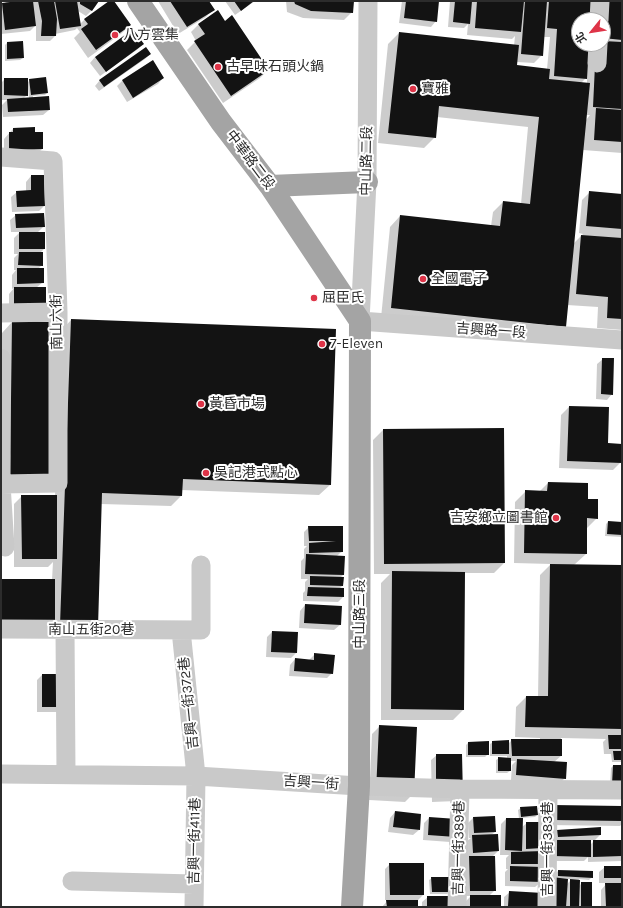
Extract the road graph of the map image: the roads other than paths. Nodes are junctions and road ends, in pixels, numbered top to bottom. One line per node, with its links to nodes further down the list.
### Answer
1 (138, 1): 9 (main road, 中華路二段)
2 (368, 1): 8 (street, 中山路二段)
3 (600, 1): 4 (street)
4 (599, 12)
5 (598, 52): 6 (street)
6 (597, 63)
7 (1, 157): 10 (street, 南山六街)
8 (367, 182): 9 (main road); 12 (street, 中山路二段)
9 (270, 186): 12 (main road, 中華路二段)
10 (58, 312): 11 (street); 15 (street, 南山六街)
11 (1, 313)
12 (360, 321): 13 (street, 吉興路一段); 24 (main road, 中山路三段)
13 (622, 340)
14 (1, 358): 15 (street)
15 (1, 484): 16 (street)
16 (5, 547)
17 (201, 565): 20 (street, 南山五街20巷)
18 (1, 629): 19 (street, 南山五街20巷)
19 (65, 630): 20 (street, 南山五街20巷); 22 (street)
20 (181, 630): 23 (street, 吉興一街372巷)
21 (1, 774): 22 (street, 吉興一街)
22 (66, 774): 23 (street, 吉興一街)
23 (196, 776): 24 (street, 吉興一街); 29 (street, 吉興一街411巷)
24 (359, 786): 25 (street, 吉興一街); 31 (main road, 中山路三段)
25 (460, 789): 26 (street, 吉興一街); 32 (street, 吉興一街389巷)
26 (548, 790): 27 (street, 吉興一街); 33 (street, 吉興一街383巷)
27 (622, 790)
28 (72, 881): 29 (street)
29 (194, 884): 30 (street, 吉興一街411巷)
30 (194, 907)
31 (352, 907)
32 (457, 907)
33 (547, 907)

